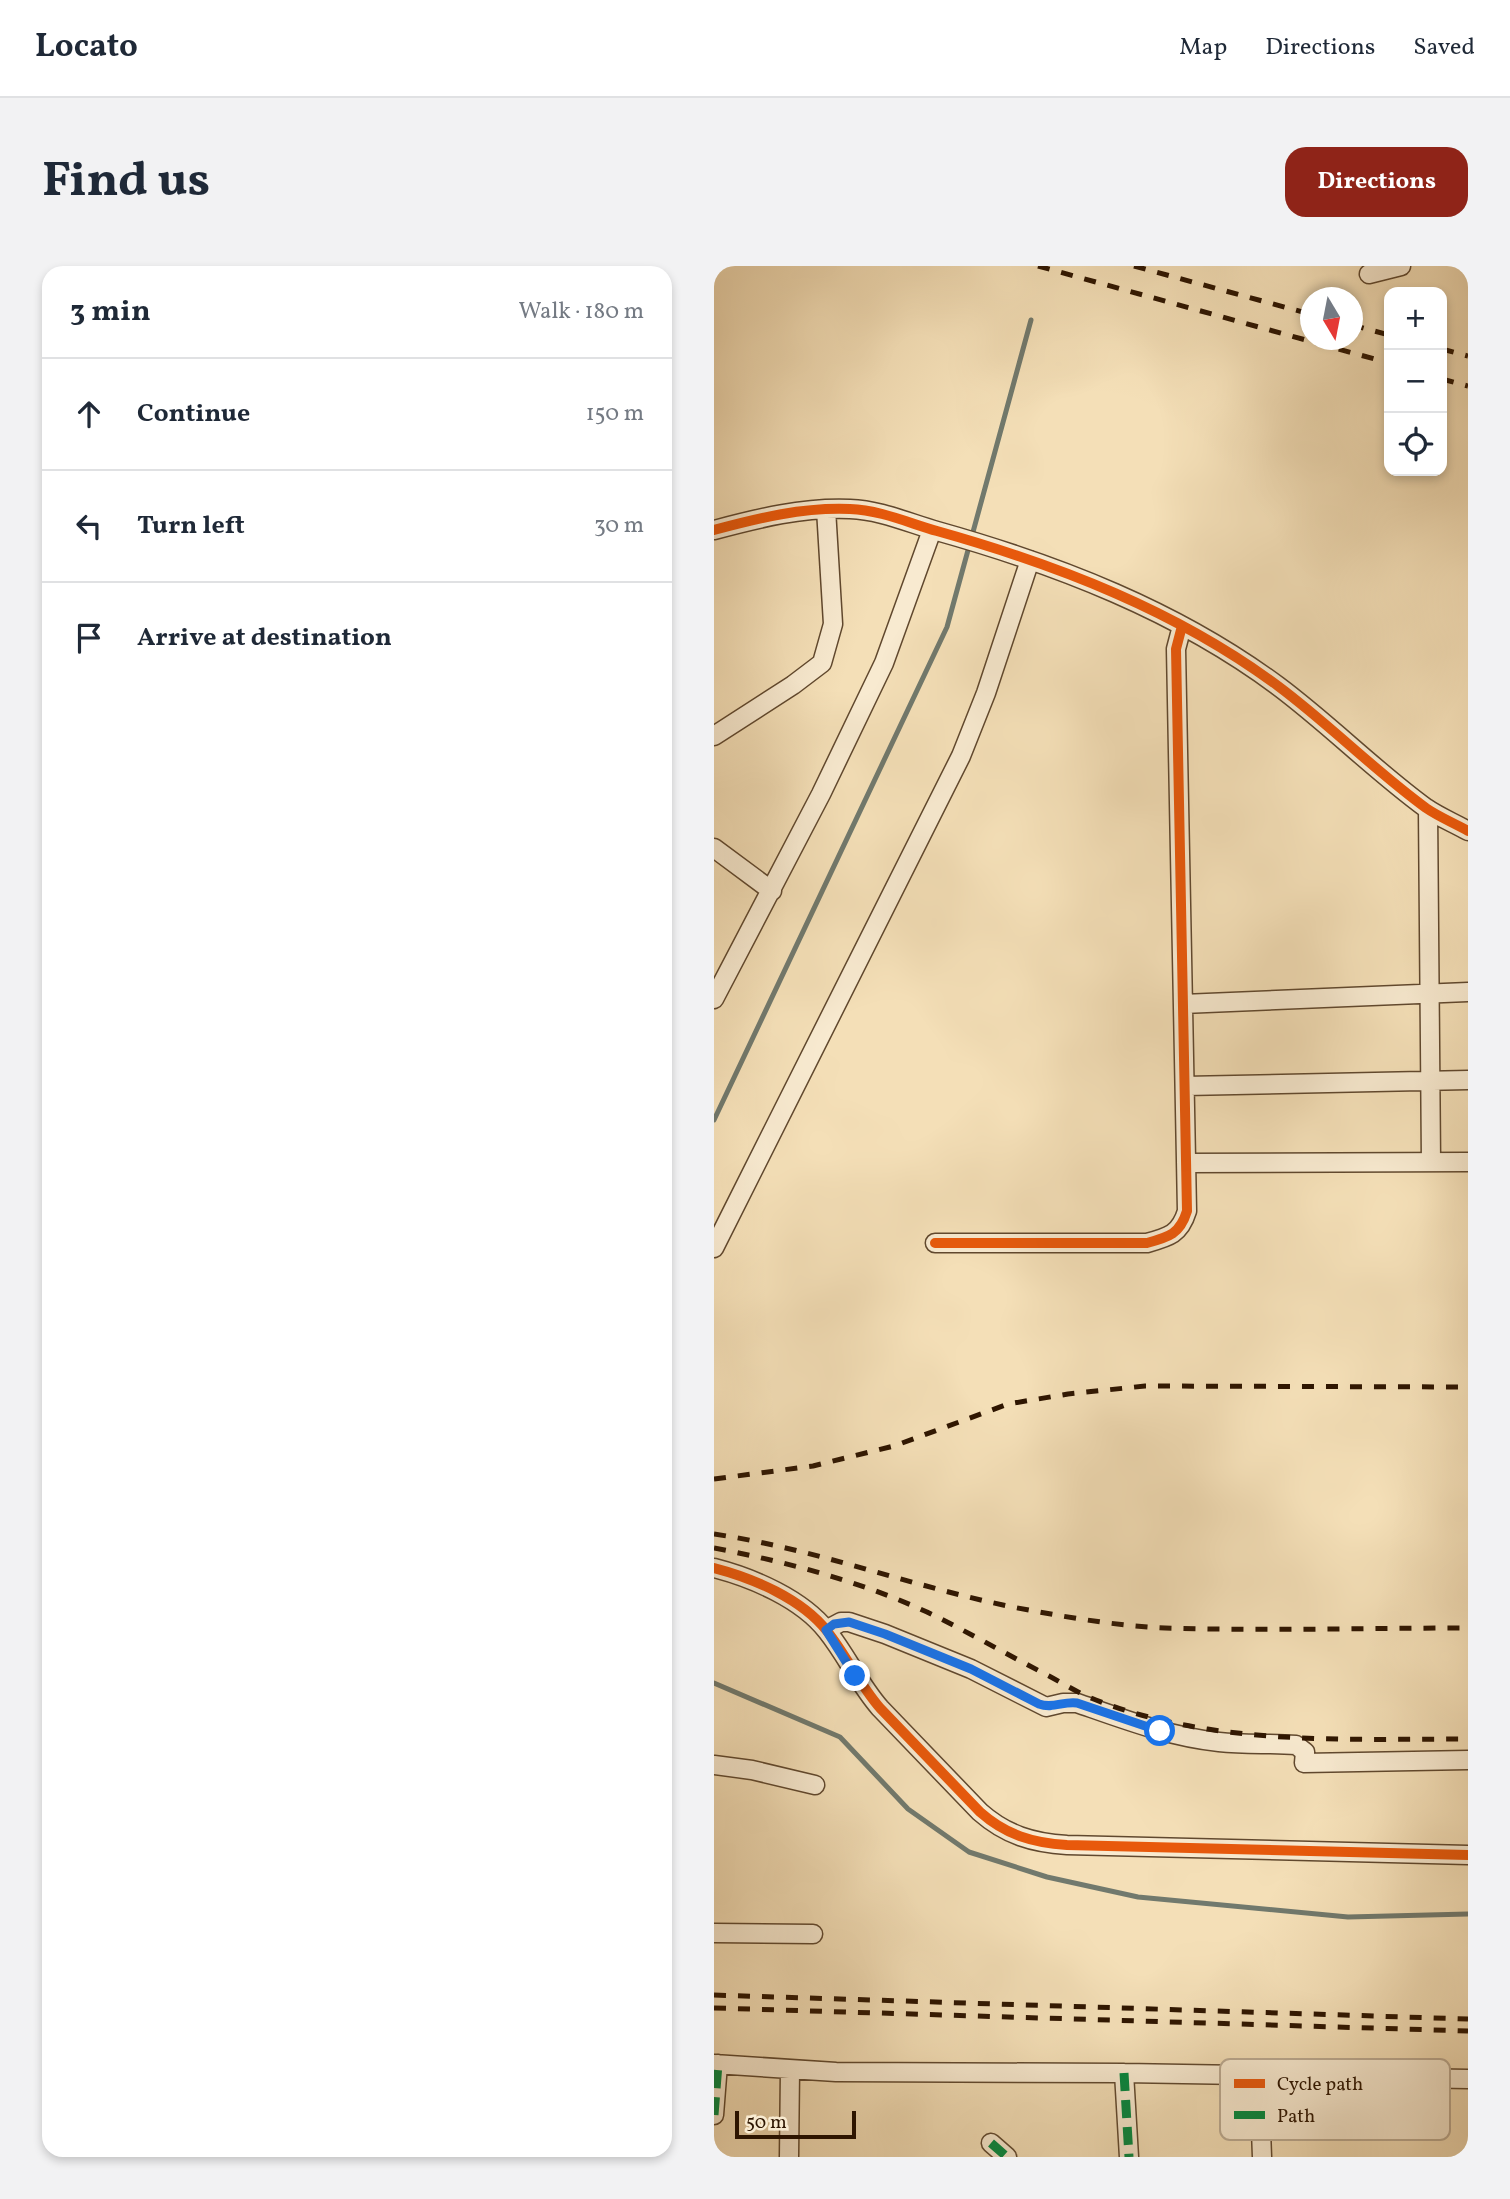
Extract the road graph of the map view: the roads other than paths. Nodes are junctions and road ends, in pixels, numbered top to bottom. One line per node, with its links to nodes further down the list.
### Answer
1 (1401, 266): 2 (street)
2 (1369, 274)
3 (826, 509): 4 (street); 5 (street); 8 (street)
4 (714, 530)
5 (940, 532): 6 (street); 12 (street)
6 (1030, 560): 7 (street); 24 (street)
7 (1182, 626): 9 (street); 16 (street)
8 (714, 736)
9 (1428, 809): 10 (street); 13 (street)
10 (1468, 831)
11 (714, 848): 12 (street)
12 (772, 891): 15 (street)
13 (1429, 992): 14 (street); 16 (street); 17 (street)
14 (1468, 992)
15 (714, 999)
16 (1183, 1004): 19 (street)
17 (1430, 1080): 18 (street); 19 (street); 20 (street)
18 (1468, 1080)
19 (1185, 1086): 22 (street)
20 (1431, 1162): 21 (street); 22 (street)
21 (1468, 1162)
22 (1186, 1163): 23 (street)
23 (935, 1242)
24 (714, 1248)
25 (714, 1568): 26 (street)
26 (826, 1630): 27 (street); 30 (street)
27 (1468, 1760)
28 (714, 1765): 29 (street)
29 (815, 1785)
30 (1468, 1855)
31 (714, 1933): 32 (street)
32 (813, 1934)
33 (716, 2064): 34 (street); 39 (street)
34 (790, 2070): 35 (street); 41 (street)
35 (1124, 2073): 36 (street); 43 (street)
36 (1220, 2075)
37 (1450, 2079): 38 (street)
38 (1468, 2079)
39 (714, 2115)
40 (991, 2143): 42 (street)
41 (789, 2157)
42 (1007, 2157)
43 (1129, 2157)

